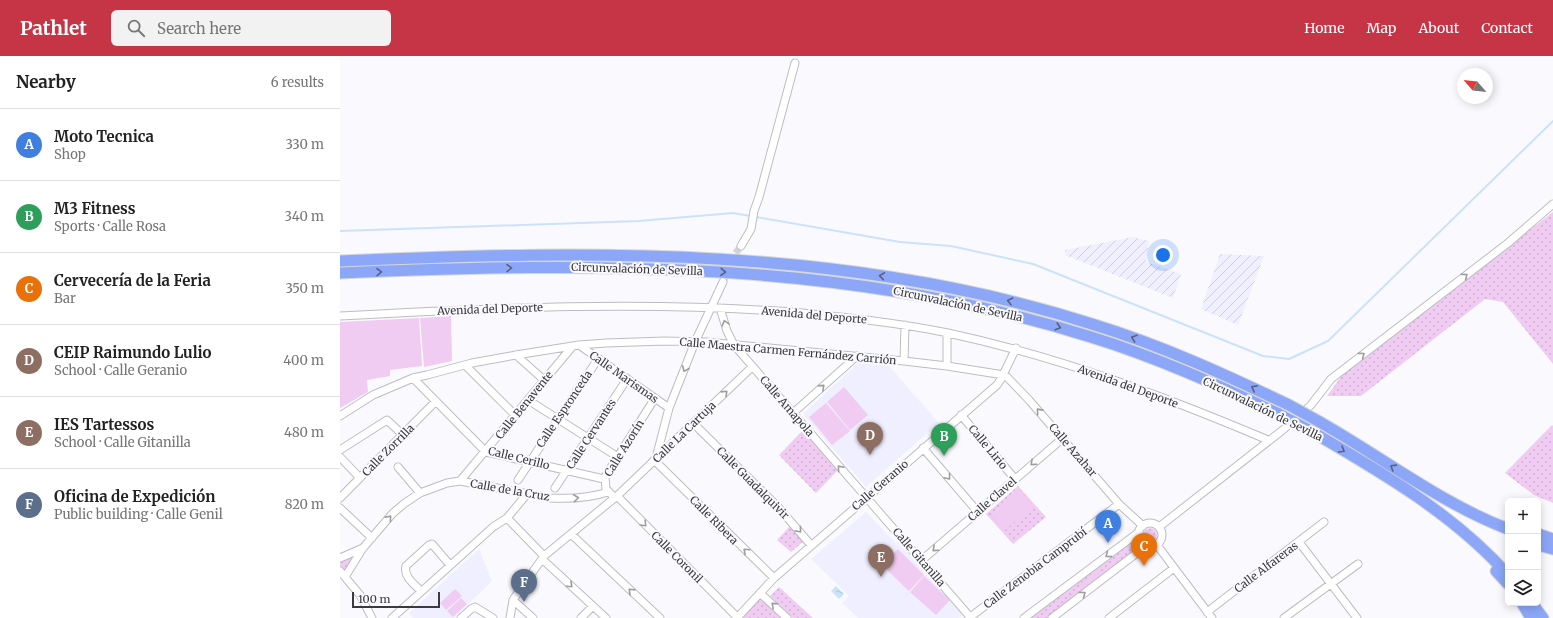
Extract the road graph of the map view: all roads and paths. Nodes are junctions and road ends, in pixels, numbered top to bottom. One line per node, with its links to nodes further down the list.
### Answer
1 (795, 63): 3 (street)
2 (1553, 204): 40 (street, one-way to 2)
3 (741, 246)
4 (340, 261): 58 (highway, Circunvalación de Sevilla, one-way to 4, bridge)
5 (340, 273): 70 (highway, Circunvalación de Sevilla, one-way to 70, bridge)
6 (723, 282): 7 (street)
7 (710, 308): 8 (street, Avenida del Deporte); 9 (street, Avenida del Deporte); 12 (street)
8 (720, 308): 10 (street, Avenida del Deporte); 13 (street, Calle Amapola, one-way to 8)
9 (340, 316)
10 (906, 325): 11 (street, Avenida del Deporte); 19 (street)
11 (947, 333): 15 (street, Avenida del Deporte); 21 (street)
12 (695, 342): 13 (street, Calle Maestra Carmen Fernández Carrión); 14 (street, Calle Maestra Carmen Fernández Carrión); 30 (street, one-way to 30)
13 (734, 345): 17 (street, Calle Maestra Carmen Fernández Carrión); 22 (street, Calle Amapola)
14 (575, 346): 16 (street, Calle Maestra Carmen Fernández Carrión); 18 (street, Calle Marismas); 26 (street, Calle Benavente)
15 (1016, 348): 23 (street, Calle Geranio); 40 (street, Avenida del Deporte)
16 (516, 356): 20 (street, Calle Maestra Carmen Fernández Carrión); 26 (street)
17 (857, 356): 19 (street, Calle Maestra Carmen Fernández Carrión); 31 (street, one-way to 17)
18 (598, 359): 25 (street, Calle Marismas); 35 (street, Calle Espronceda)
19 (904, 361): 21 (street, Calle Maestra Carmen Fernández Carrión)
20 (465, 365): 24 (street, Calle Maestra Carmen Fernández Carrión); 32 (street)
21 (947, 366): 23 (street, Calle Maestra Carmen Fernández Carrión)
22 (752, 367): 31 (street, Calle Amapola); 36 (street, Calle La Cartuja, one-way to 22)
23 (1004, 375): 33 (street, Calle Geranio); 39 (street, Calle Azahar, one-way to 23)
24 (414, 378): 29 (street, Calle Cerillo); 34 (street, Calle Maestra Carmen Fernández Carrión)
25 (627, 379): 27 (street, Calle Marismas); 38 (street, Calle Cervantes)
26 (544, 380): 28 (street, Calle Benavente)
27 (655, 398): 30 (street, Calle Marismas); 47 (street, Calle Azorín)
28 (528, 400): 32 (street, Calle Benavente); 35 (street)
29 (436, 401): 37 (street, Calle Zorrilla); 45 (street, Calle Cerillo)
30 (669, 408): 41 (street)
31 (793, 414): 63 (street, Calle Amapola, one-way to 31)
32 (515, 415): 45 (street, Calle Benavente)
33 (961, 415): 43 (street, Calle Geranio); 54 (street, Calle Lirio)
34 (340, 416)
35 (558, 419): 38 (street); 49 (street, Calle Espronceda)
36 (693, 423): 42 (street, Calle La Cartuja); 84 (street, Calle Guadalquivir, one-way to 84)
37 (403, 435): 44 (street); 52 (street, Calle Zorrilla)
38 (588, 438): 47 (street); 51 (street, Calle Cervantes)
39 (1063, 438): 54 (street, Calle Clavel, one-way to 54); 65 (street, Calle Azahar)
40 (1268, 440): 73 (street)
41 (660, 442): 42 (street); 48 (street)
42 (669, 447): 48 (street, Calle La Cartuja)
43 (923, 448): 63 (street, Calle Geranio); 67 (street, one-way to 67)
44 (340, 450)
45 (486, 452): 49 (street, Calle Cerillo); 56 (street, Calle Benavente)
46 (340, 457): 52 (street)
47 (618, 457): 53 (street, Calle Azorín)
48 (655, 459): 62 (street, Calle La Cartuja); 98 (street, Calle Ribera, one-way to 48)
49 (529, 461): 51 (street, Calle Cerillo); 55 (street, Calle Espronceda)
50 (398, 467): 60 (street)
51 (567, 470): 53 (street, Calle Cerillo); 57 (street, Calle Cervantes)
52 (360, 478): 64 (street, Calle Zorrilla)
53 (604, 479): 59 (street, Calle Azorín)
54 (1015, 479): 67 (street, Calle Clavel)
55 (518, 480)
56 (460, 481): 60 (street, Calle de la Cruz); 61 (street, Calle de la Cruz)
57 (555, 488)
58 (1426, 488): 68 (highway, Circunvalación de Sevilla); 76 (highway)
59 (608, 492): 61 (street, Calle de la Cruz, one-way to 59); 62 (street, Calle Azorín)
60 (420, 493): 79 (street, Calle de la Cruz, one-way to 60)
61 (527, 494): 69 (street)
62 (616, 497): 77 (street, Calle La Cartuja); 117 (street, Calle Coronil, one-way to 117)
63 (866, 497): 84 (street, Calle Geranio); 92 (street, Calle Gitanilla)
64 (340, 498)
65 (1119, 504): 75 (street, Calle Azahar); 119 (street, Calle Zenobia Camprubí)
66 (340, 508): 79 (street)
67 (977, 511): 92 (street, Calle Clavel, one-way to 92)
68 (1478, 516): 72 (highway); 74 (highway, Circunvalación de Sevilla)
69 (507, 518): 90 (street); 94 (street)
70 (1446, 518): 96 (highway, Circunvalación de Sevilla); 99 (highway)
71 (1324, 522): 82 (street, Calle Alfareras)
72 (1505, 524)
73 (1159, 527): 75 (street); 85 (street)
74 (1505, 528)
75 (1141, 529): 86 (street); 120 (street, one-way to 120)
76 (1505, 533)
77 (571, 534): 90 (street, Calle La Cartuja); 116 (street, one-way to 77)
78 (1541, 535): 80 (highway)
79 (372, 538): 88 (street, Calle de la Cruz)
80 (1553, 539)
81 (1541, 541): 83 (highway)
82 (1299, 542): 100 (street); 107 (street, Calle Alfareras)
83 (1553, 544)
84 (811, 545): 98 (street, Calle Geranio)
85 (1157, 545): 86 (street); 95 (street)
86 (1146, 546): 121 (street, one-way to 86)
87 (1541, 546): 89 (highway)
88 (364, 548): 91 (street, Calle de la Cruz); 97 (street, Calle de la Cruz)
89 (1553, 549)
90 (543, 557): 103 (street, Calle La Cartuja); 104 (street, one-way to 104)
91 (340, 558)
92 (922, 560): 119 (street, Calle Gitanilla)
93 (1358, 564): 100 (street)
94 (450, 565): 101 (street); 101 (street)
95 (1174, 568): 107 (street); 122 (street)
96 (1505, 572)
97 (343, 574): 108 (street)
98 (774, 578): 102 (street, Calle Geranio)
99 (1505, 581)
100 (1331, 584): 124 (street); 125 (street)
101 (420, 591): 109 (street)
102 (760, 593): 117 (street, Calle Geranio); 118 (street, one-way to 102)
103 (513, 600): 112 (street); 113 (street)
104 (593, 606): 114 (street); 115 (street)
105 (1524, 606): 126 (highway)
106 (1534, 606): 127 (highway)
107 (1207, 612): 123 (street)
108 (372, 618)
109 (392, 618)
110 (461, 618): 111 (street)
111 (493, 618)
112 (510, 618)
113 (533, 618)
114 (581, 618)
115 (606, 618)
116 (660, 618)
117 (737, 618)
118 (788, 618)
119 (970, 618)
120 (1024, 618)
121 (1052, 618)
122 (1109, 618)
123 (1212, 618)
124 (1284, 618)
125 (1357, 618)
126 (1532, 618)
127 (1544, 618)

